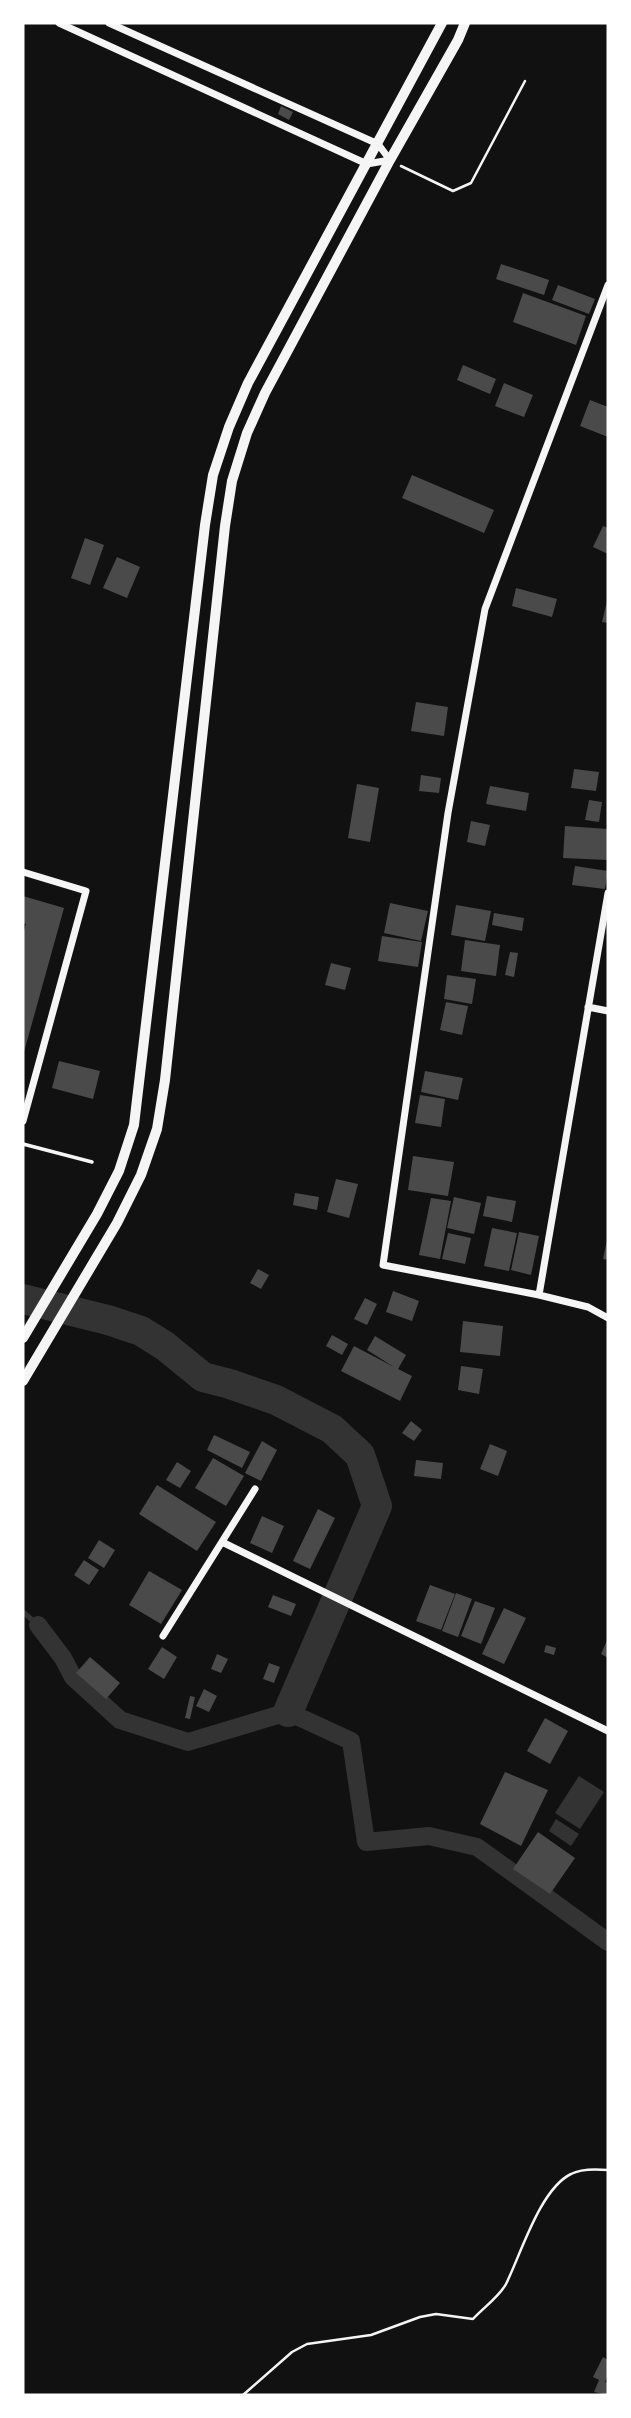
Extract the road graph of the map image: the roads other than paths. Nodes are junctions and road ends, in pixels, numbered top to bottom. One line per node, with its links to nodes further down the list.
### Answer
1 (59, 23): 7 (street)
2 (109, 23): 5 (street)
3 (442, 23): 5 (main road)
4 (465, 23): 6 (main road)
5 (378, 144): 6 (street); 7 (main road)
6 (390, 160): 7 (street); 19 (main road)
7 (367, 164): 18 (main road)
8 (608, 285): 16 (street)
9 (23, 872): 13 (street)
10 (608, 893): 11 (street)
11 (588, 1007): 12 (street); 16 (street)
12 (608, 1011)
13 (23, 1121)
14 (23, 1144): 15 (lane)
15 (92, 1162)
16 (539, 1294): 17 (street)
17 (608, 1318)
18 (23, 1338)
19 (23, 1381)
20 (255, 1489): 21 (street)
21 (222, 1542): 22 (street); 23 (street)
22 (163, 1636)
23 (608, 1731)

